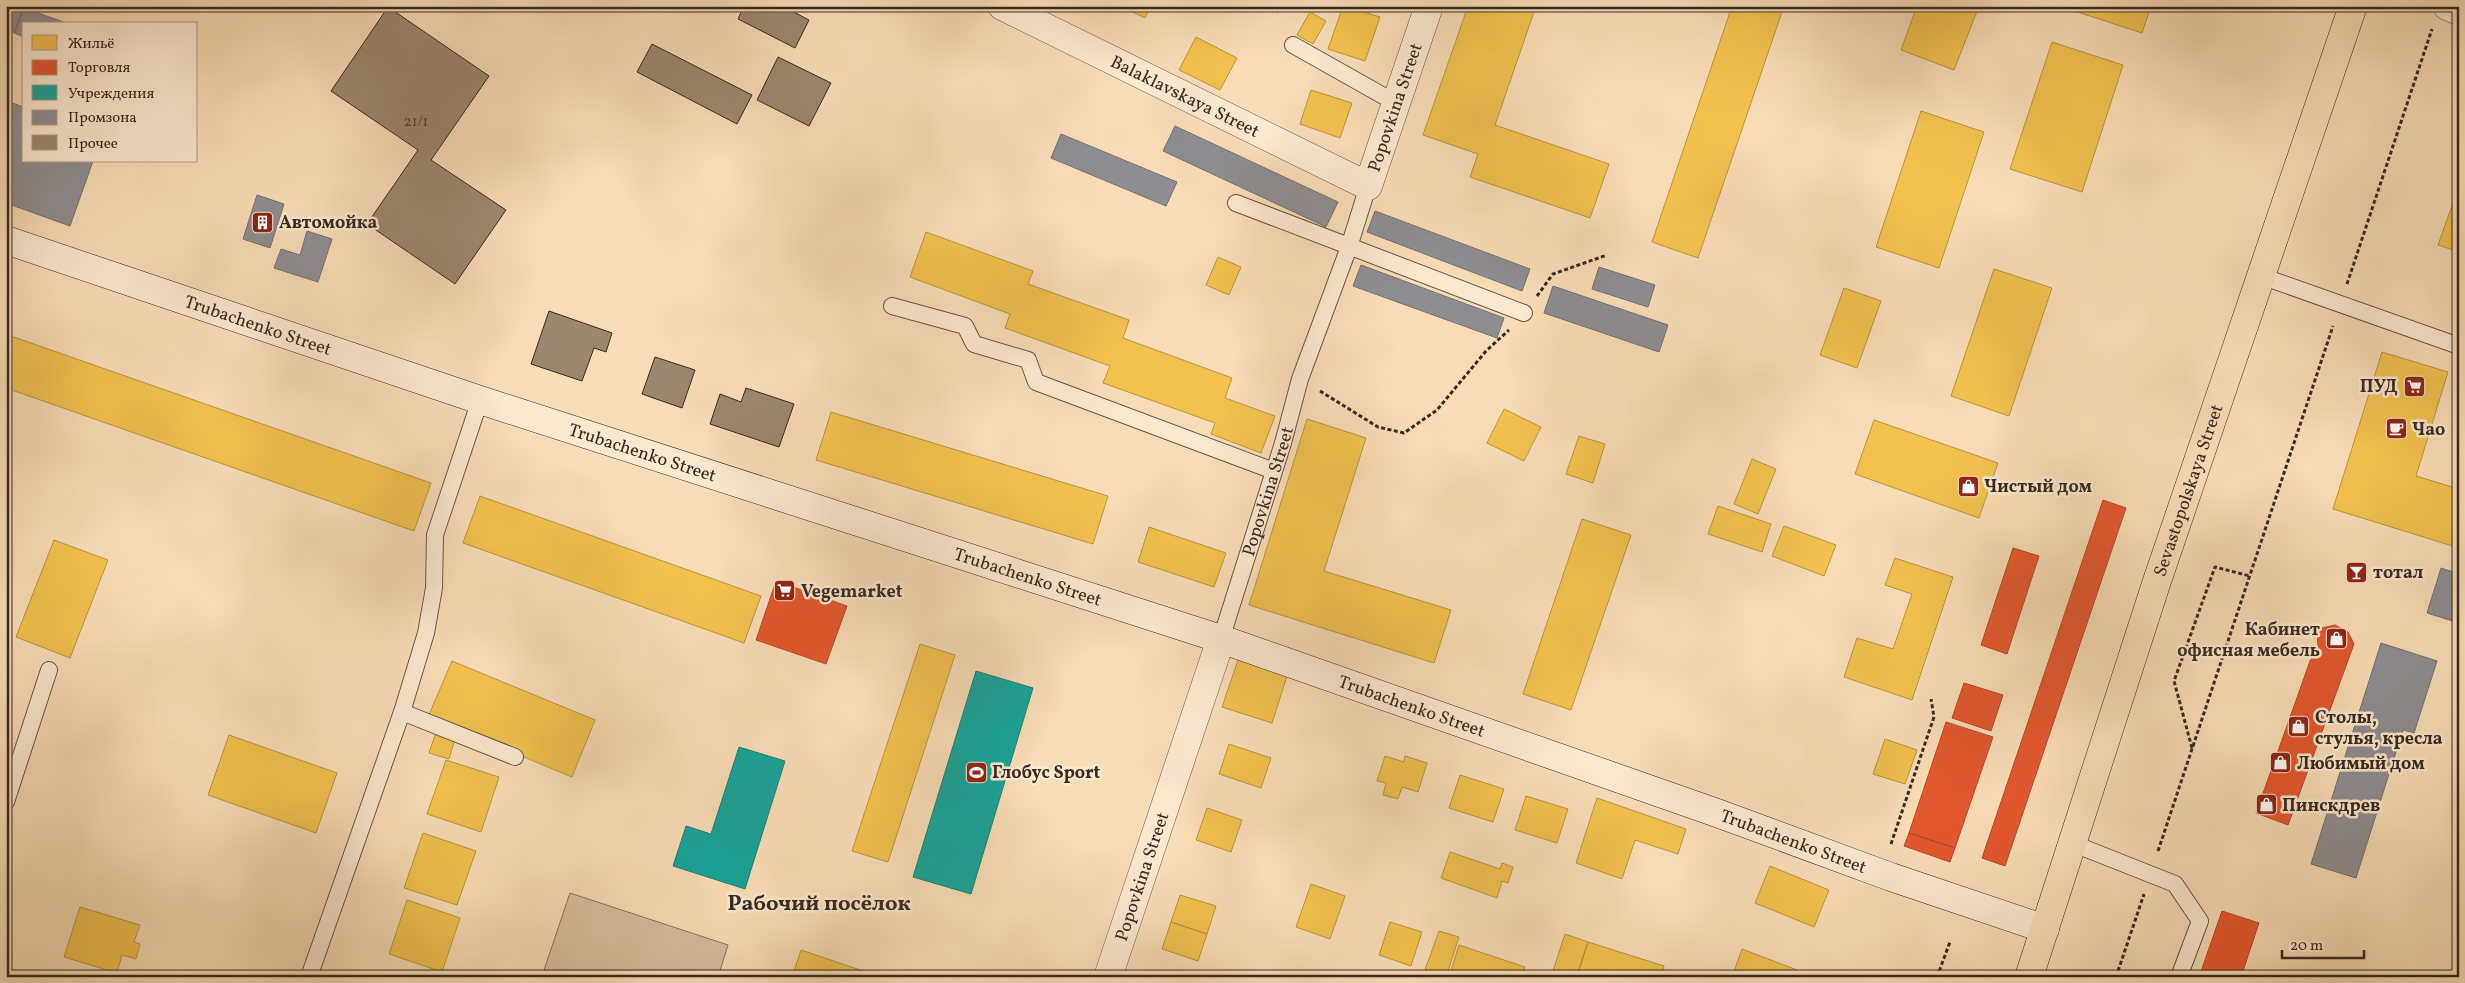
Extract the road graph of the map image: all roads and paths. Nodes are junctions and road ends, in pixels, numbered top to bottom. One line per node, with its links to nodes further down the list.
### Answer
1 (1002, 6): 8 (street, Balaklavskaya Street)
2 (1429, 6): 7 (street, Popovkina Street)
3 (2354, 6): 13 (main road, Sevastopolskaya Street)
4 (2459, 11): 5 (street)
5 (2440, 16): 14 (path)
6 (1293, 45): 7 (lane)
7 (1396, 103): 8 (street, Popovkina Street)
8 (1368, 186): 11 (lane, Popovkina Street)
9 (1236, 203): 11 (lane)
10 (6, 240): 19 (street, Trubachenko Street)
11 (1349, 247): 16 (lane); 18 (lane, Popovkina Street)
12 (1607, 255): 16 (path)
13 (2261, 276): 14 (lane); 30 (main road, Sevastopolskaya Street)
14 (2341, 304): 17 (lane); 21 (path)
15 (892, 306): 20 (lane)
16 (1524, 313): 18 (path)
17 (2459, 346)
18 (1300, 379): 20 (lane, Popovkina Street)
19 (480, 400): 22 (street, Trubachenko Street); 25 (lane)
20 (1274, 471): 22 (lane, Popovkina Street)
21 (2250, 576): 26 (path); 26 (path)
22 (1221, 638): 33 (street, Trubachenko Street); 36 (street, Popovkina Street)
23 (49, 670): 28 (lane)
24 (1931, 699): 29 (path)
25 (402, 712): 27 (lane); 35 (lane)
26 (2192, 749): 31 (path)
27 (515, 757)
28 (6, 802)
29 (1891, 844)
30 (2074, 844): 33 (main road, Sevastopolskaya Street); 40 (lane)
31 (2158, 852)
32 (2146, 889): 39 (path)
33 (2045, 929): 38 (main road, Sevastopolskaya Street)
34 (1950, 942): 37 (path)
35 (309, 977)
36 (1108, 977)
37 (1937, 977)
38 (2029, 977)
39 (2116, 977)
40 (2179, 977)

